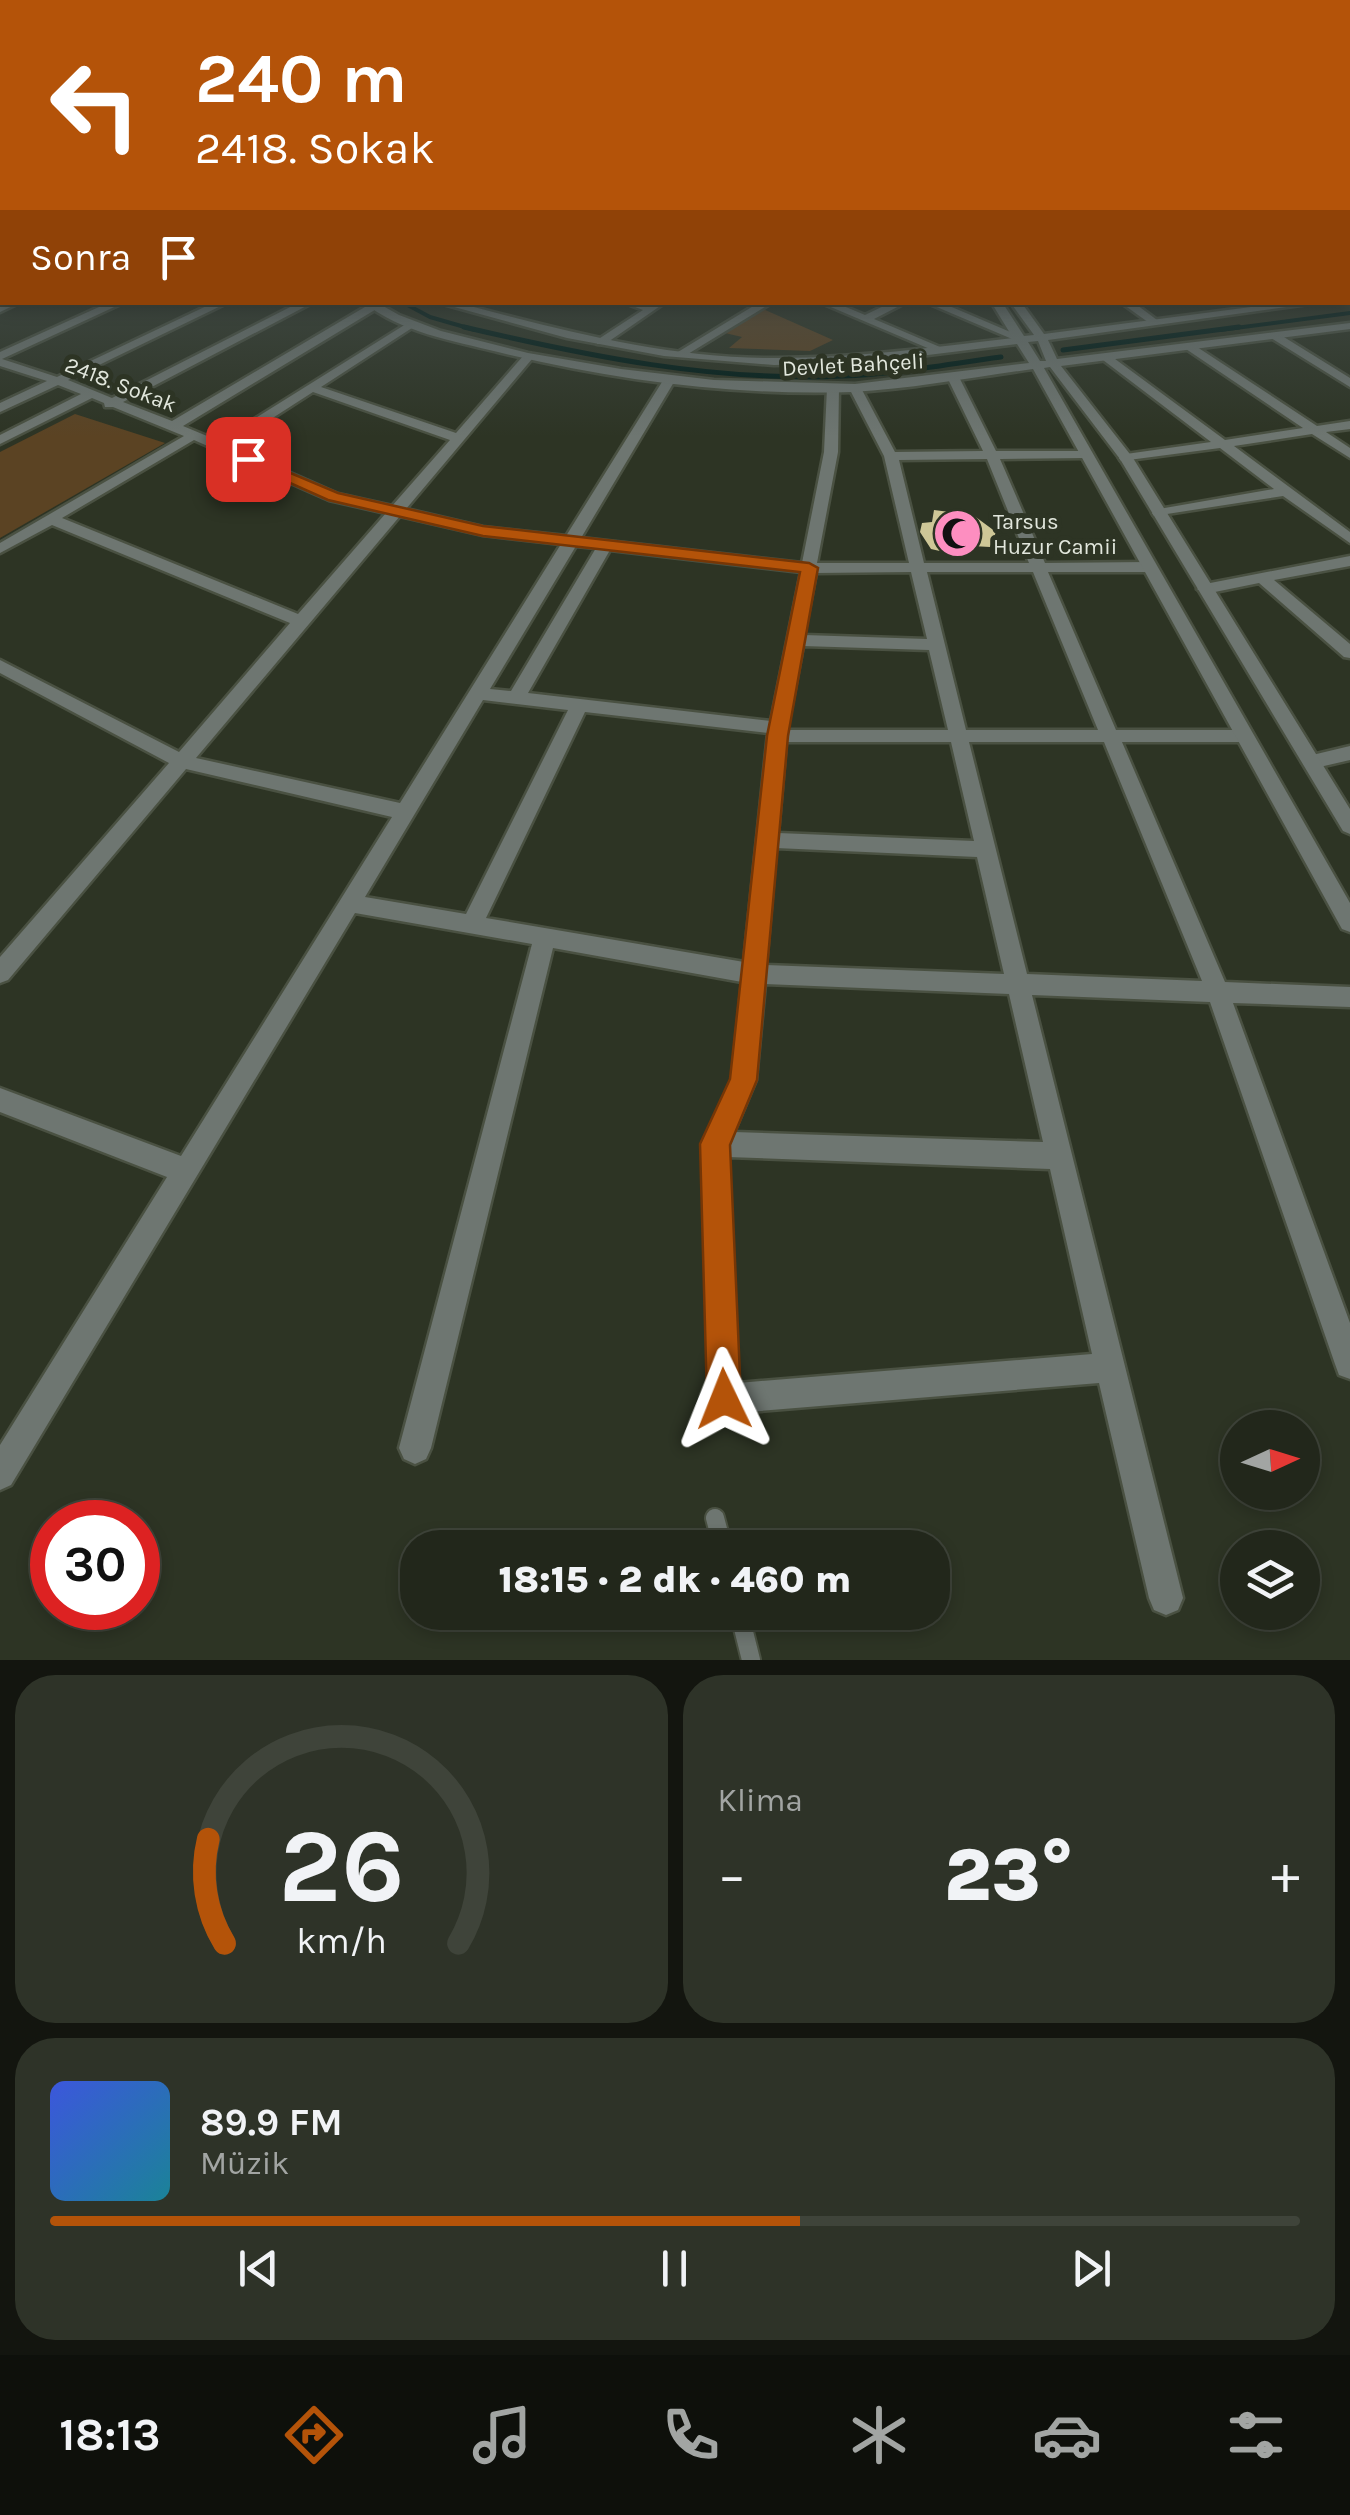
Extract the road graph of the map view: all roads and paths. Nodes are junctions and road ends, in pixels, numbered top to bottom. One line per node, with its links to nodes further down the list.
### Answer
1 (114, 305): 29 (street)
2 (218, 305): 32 (street)
3 (303, 305): 38 (street)
4 (369, 305): 41 (street)
5 (373, 305): 18 (street, Devlet Bahçeli)
6 (454, 305): 23 (street, Devlet Bahçeli)
7 (763, 305): 26 (street)
8 (831, 305): 16 (street)
9 (895, 305): 16 (street)
10 (937, 305): 22 (street)
11 (998, 305): 22 (street)
12 (1018, 305): 21 (street)
13 (1129, 305): 17 (street)
14 (1295, 305): 17 (street, Devlet Bahçeli)
15 (656, 306): 23 (street)
16 (865, 319): 25 (street)
17 (1156, 323): 21 (street, Devlet Bahçeli)
18 (410, 326): 27 (street, Devlet Bahçeli); 35 (street)
19 (1350, 326): 20 (street, Devlet Bahçeli)
20 (1275, 336): 24 (street, Devlet Bahçeli); 34 (street)
21 (1042, 338): 22 (street, Devlet Bahçeli); 30 (street)
22 (1023, 340): 25 (street, Devlet Bahçeli); 30 (street)
23 (601, 342): 26 (street, Devlet Bahçeli)
24 (1190, 347): 28 (street, Devlet Bahçeli); 42 (street)
25 (940, 350): 26 (street, Devlet Bahçeli)
26 (680, 355)
27 (528, 357): 33 (street, Devlet Bahçeli); 44 (street)
28 (1107, 358): 30 (street, Devlet Bahçeli); 46 (street)
29 (0, 359): 32 (street, 2418. Sokak)
30 (1046, 366): 31 (street, Devlet Bahçeli); 48 (street); 52 (street)
31 (953, 376): 36 (street, Devlet Bahçeli); 51 (street)
32 (58, 381): 37 (street, 2418. Sokak); 39 (street)
33 (668, 382): 36 (street, Devlet Bahçeli); 58 (street)
34 (1350, 382)
35 (312, 388): 44 (street); 47 (street)
36 (844, 388): 50 (street); 64 (street)
37 (91, 394): 38 (street, 2418. Sokak); 45 (street)
38 (109, 404): 41 (street, 2418. Sokak)
39 (0, 408)
40 (1350, 425): 42 (street)
41 (173, 426): 43 (street, 2418. Sokak)
42 (1314, 430): 46 (street); 49 (street)
43 (194, 435): 47 (street, 2418. Sokak); 56 (street)
44 (457, 438): 54 (street)
45 (0, 440)
46 (1222, 444): 52 (street); 53 (street)
47 (220, 446): 54 (street, 2418. Sokak)
48 (1084, 454): 51 (street); 63 (street)
49 (1350, 454)
50 (892, 456): 51 (street); 62 (street)
51 (992, 456): 65 (street)
52 (1126, 458): 55 (street)
53 (1285, 491): 55 (street); 57 (street)
54 (394, 511): 58 (street, 2418. Sokak); 68 (street)
55 (1159, 513): 67 (street)
56 (50, 520): 60 (street); 68 (street)
57 (1350, 540)
58 (569, 541): 59 (street, 2418. Sokak); 73 (street)
59 (604, 546): 64 (street, 2418. Sokak); 74 (street)
60 (0, 549)
61 (1350, 562): 66 (street)
62 (915, 566): 64 (street, 2418. Sokak); 65 (street, 2418. Sokak); 70 (street)
63 (1148, 567): 65 (street, 2418. Sokak); 78 (street)
64 (809, 568): 69 (street)
65 (1039, 568): 77 (street)
66 (1262, 578): 67 (street); 71 (street)
67 (1205, 589): 82 (street)
68 (300, 622): 81 (street)
69 (795, 640): 70 (street); 76 (street)
70 (935, 645): 79 (street)
71 (1350, 654)
72 (0, 666): 81 (street)
73 (477, 693): 74 (street); 83 (street)
74 (516, 698): 75 (street)
75 (580, 705): 76 (street); 89 (street)
76 (778, 732): 79 (street); 85 (street)
77 (1109, 734): 78 (street); 79 (street); 94 (street)
78 (1244, 736): 88 (street)
79 (957, 737): 86 (street)
80 (1350, 753): 82 (street)
81 (181, 761): 83 (street); 91 (street)
82 (1311, 762): 84 (street)
83 (405, 812): 87 (street)
84 (1350, 826)
85 (767, 840): 86 (street); 92 (street)
86 (984, 849): 93 (street)
87 (350, 903): 89 (street); 99 (street)
88 (1350, 923)
89 (472, 924): 90 (street)
90 (545, 937): 92 (street); 102 (street)
91 (5, 960)
92 (754, 974): 93 (street); 97 (street)
93 (1018, 986): 94 (street); 98 (street)
94 (1218, 992): 95 (street); 100 (street)
95 (1350, 996)
96 (0, 1100): 99 (street)
97 (715, 1144): 98 (street); 101 (street)
98 (1059, 1156): 101 (street)
99 (186, 1171): 103 (street)
100 (1350, 1364)
101 (1110, 1367): 106 (street)
102 (415, 1448)
103 (0, 1474)
104 (715, 1518): 105 (lane)
105 (718, 1530)
106 (1166, 1598)
107 (744, 1630): 108 (lane)
108 (751, 1660)

